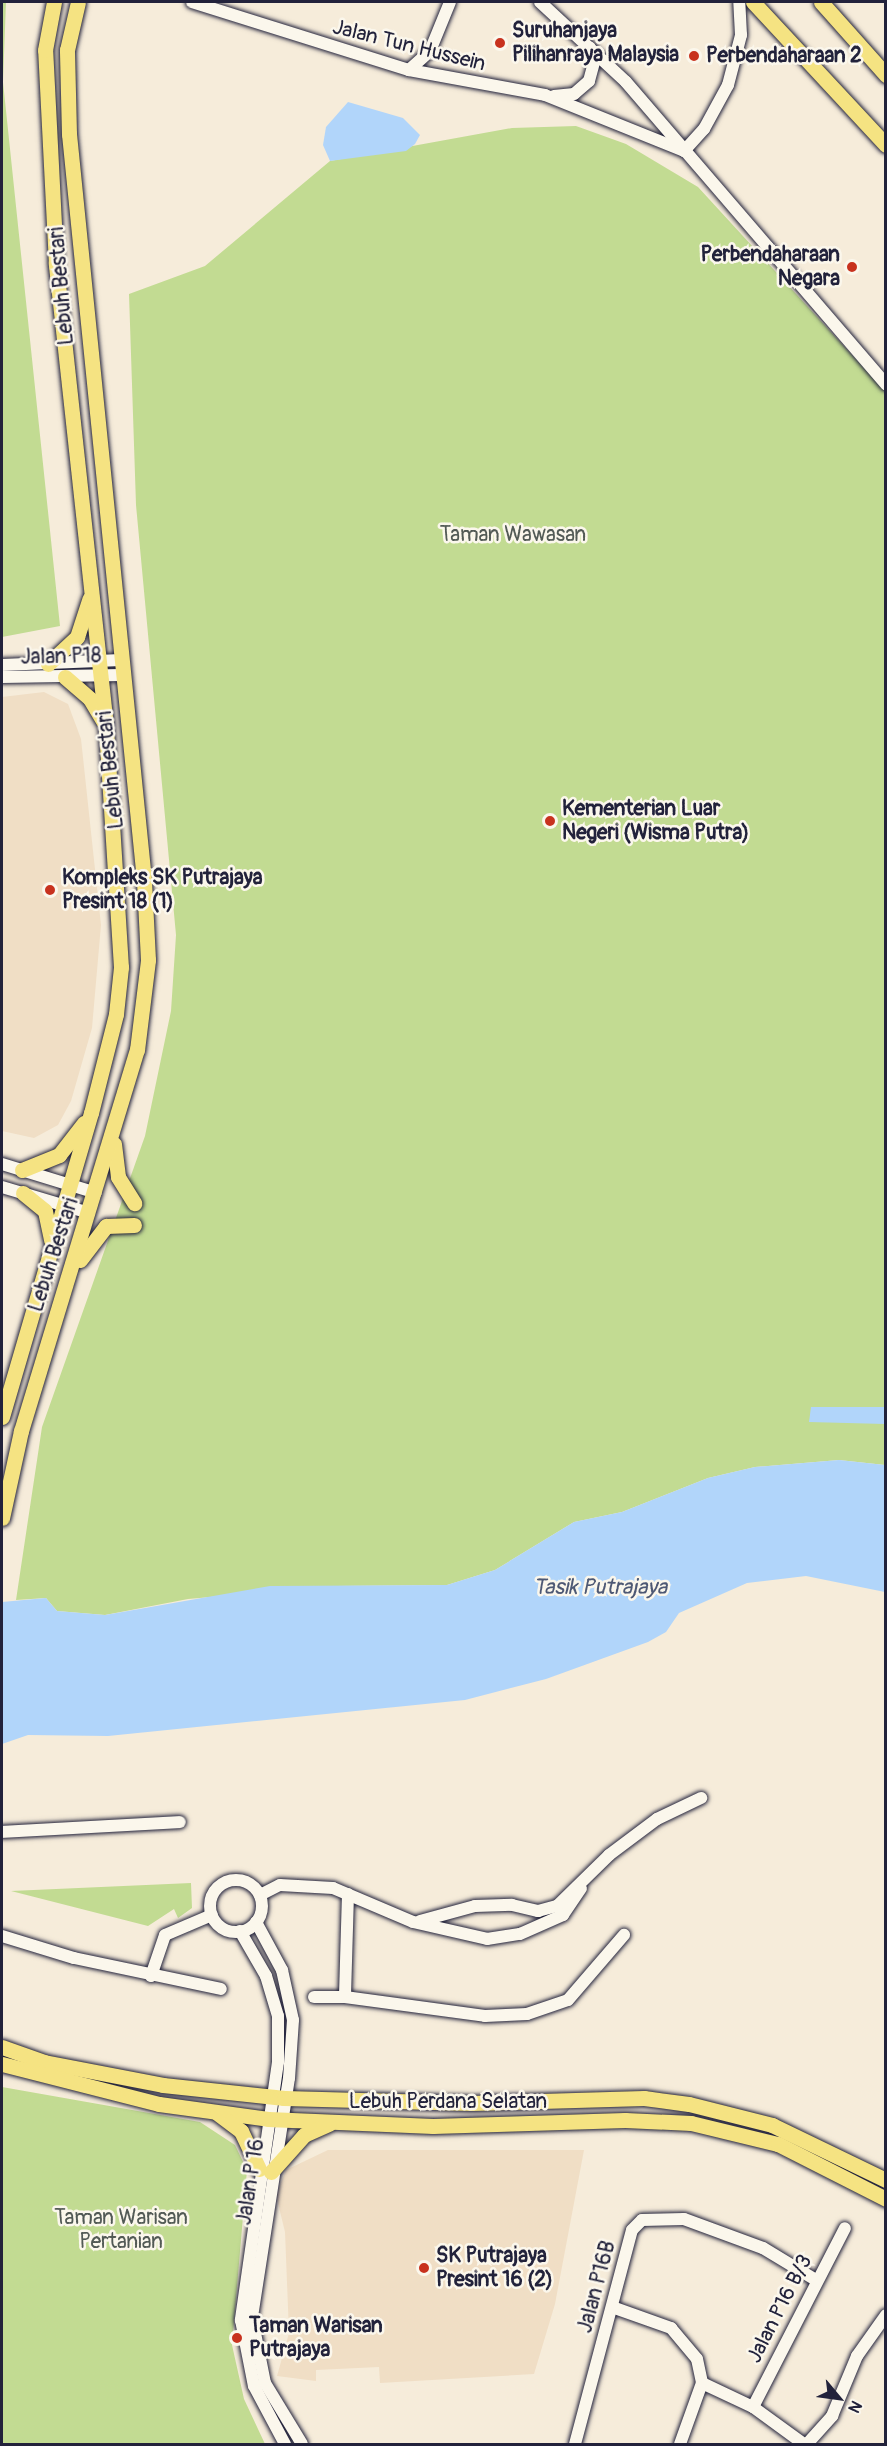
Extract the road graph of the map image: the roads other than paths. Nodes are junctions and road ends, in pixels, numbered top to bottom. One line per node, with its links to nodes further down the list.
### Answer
1 (54, 2): 16 (main road, Lebuh Bestari)
2 (192, 2): 10 (street, Jalan Tun Hussein)
3 (450, 2): 10 (street)
4 (540, 2): 9 (street)
5 (739, 2): 14 (street)
6 (753, 2): 13 (main road)
7 (821, 2): 11 (main road)
8 (79, 5): 20 (main road, Lebuh Bestari)
9 (588, 44): 12 (street); 14 (street)
10 (409, 70): 12 (street, Jalan Tun Hussein)
11 (885, 75)
12 (545, 95): 14 (street, Jalan Tun Hussein)
13 (885, 145)
14 (684, 151): 15 (street)
15 (885, 384)
16 (91, 593): 17 (main road, Lebuh Bestari); 18 (main road)
17 (99, 661): 18 (street, Jalan P18); 20 (street, Jalan P18); 23 (main road, Lebuh Bestari)
18 (48, 664): 19 (street, Jalan P18)
19 (2, 665)
20 (121, 668): 23 (street, Jalan P18); 26 (main road, Lebuh Bestari)
21 (2, 677): 22 (street, Jalan P18)
22 (65, 677): 23 (street, Jalan P18); 24 (main road)
23 (101, 677): 24 (main road, Lebuh Bestari)
24 (106, 726): 25 (main road, Lebuh Bestari)
25 (91, 1113): 28 (main road); 29 (main road, Lebuh Bestari)
26 (114, 1132): 32 (main road, Lebuh Bestari); 33 (main road)
27 (2, 1164): 28 (street)
28 (22, 1170): 29 (street)
29 (70, 1185): 32 (street); 34 (main road, Lebuh Bestari)
30 (2, 1187): 31 (street)
31 (23, 1193): 34 (street); 37 (main road)
32 (96, 1193): 35 (main road, Lebuh Bestari)
33 (134, 1203)
34 (63, 1205): 35 (street); 37 (main road, Lebuh Bestari)
35 (89, 1213): 38 (main road, Lebuh Bestari)
36 (134, 1225): 38 (main road)
37 (50, 1252): 39 (main road, Lebuh Bestari)
38 (66, 1282): 40 (main road, Lebuh Bestari)
39 (2, 1417)
40 (2, 1517)
41 (701, 1798): 44 (street)
42 (180, 1822): 43 (street)
43 (2, 1832)
44 (581, 1888): 47 (street); 52 (street)
45 (348, 1894): 46 (street); 51 (street); 60 (street)
46 (260, 1895): 49 (street); 50 (street)
47 (538, 1911): 48 (street); 52 (street)
48 (457, 1913): 51 (street); 54 (street)
49 (212, 1915): 53 (street); 57 (street)
50 (256, 1922): 53 (street); 65 (street, Jalan P 16)
51 (413, 1922): 54 (street)
52 (540, 1927): 54 (street)
53 (240, 1931): 65 (street, Jalan P 16)
54 (456, 1933)
55 (624, 1935): 60 (street)
56 (2, 1936): 57 (street)
57 (152, 1976): 58 (street)
58 (221, 1989)
59 (314, 1997): 60 (street)
60 (345, 1997)
61 (2, 2047): 65 (main road, Lebuh Perdana Selatan)
62 (2, 2064): 64 (main road, Lebuh Perdana Selatan)
63 (2, 2073): 64 (main road)
64 (47, 2078): 66 (main road, Lebuh Perdana Selatan)
65 (278, 2097): 67 (street, Jalan P 16); 70 (main road, Lebuh Perdana Selatan)
66 (217, 2113): 67 (main road, Lebuh Perdana Selatan); 69 (main road)
67 (274, 2120): 68 (main road, Lebuh Perdana Selatan); 69 (street, Jalan P 16)
68 (332, 2123): 69 (main road); 71 (main road, Lebuh Perdana Selatan)
69 (265, 2170): 78 (street, Jalan P 16); 79 (street, Jalan P 16)
70 (885, 2180)
71 (885, 2199)
72 (844, 2228): 73 (street, Jalan P16 B/3)
73 (816, 2280): 74 (street, Jalan P16B); 77 (street, Jalan P16 B/3)
74 (612, 2307): 76 (street); 80 (street, Jalan P16B)
75 (885, 2315): 82 (street)
76 (702, 2383): 77 (street); 81 (street)
77 (753, 2408): 82 (street)
78 (285, 2445)
79 (302, 2445)
80 (575, 2445)
81 (680, 2445)
82 (806, 2445)

